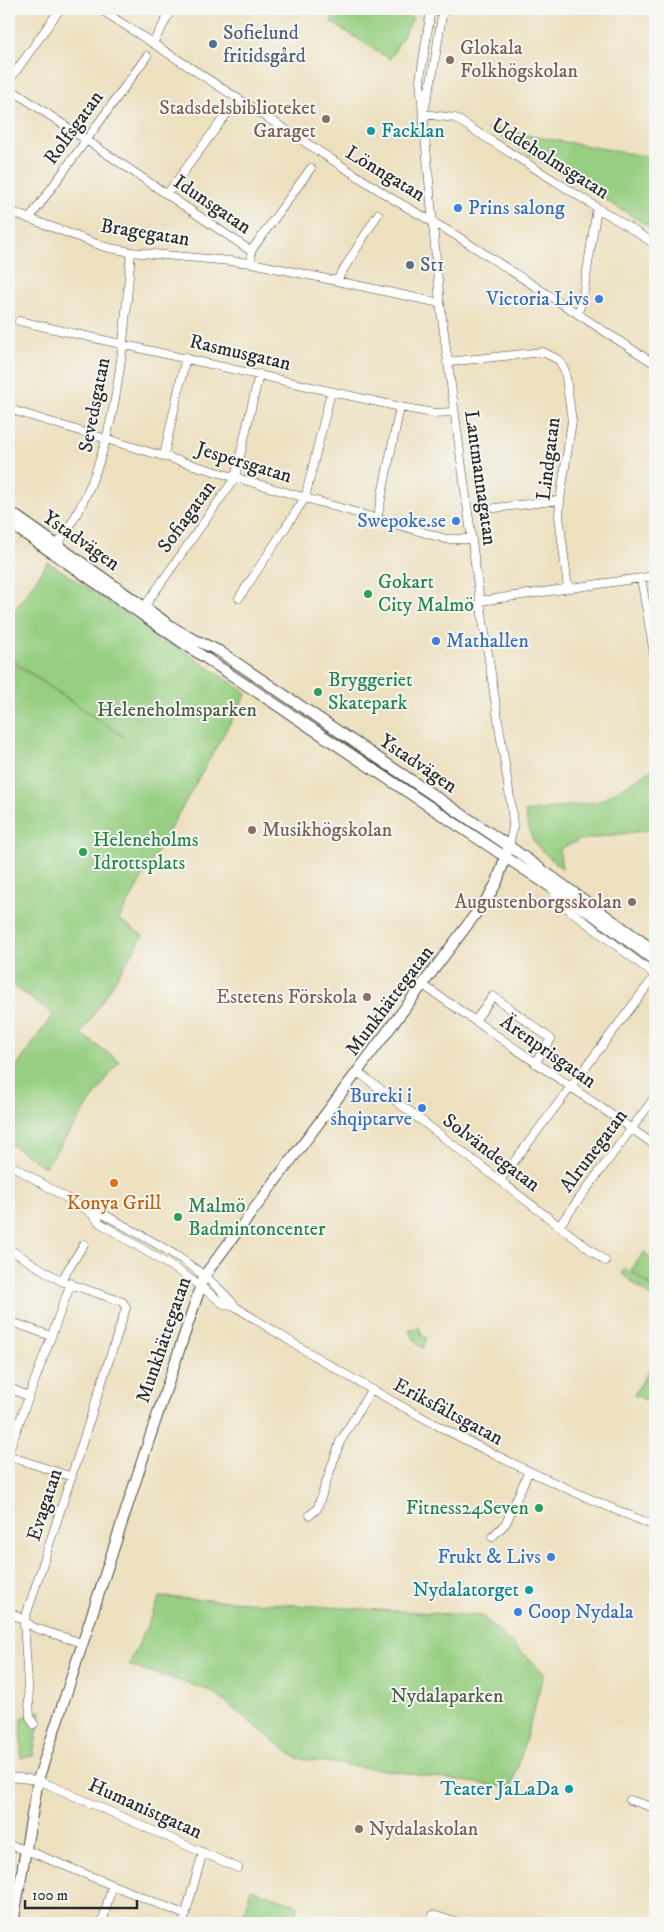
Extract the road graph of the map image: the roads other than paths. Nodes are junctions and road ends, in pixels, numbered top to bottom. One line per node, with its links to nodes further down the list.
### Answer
1 (60, 9): 8 (street)
2 (100, 9): 6 (street, Lönngatan)
3 (172, 9): 6 (street)
4 (431, 9): 11 (street, Lantmannagatan)
5 (443, 9): 11 (street, Lantmannagatan)
6 (153, 43): 19 (street, Lönngatan)
7 (147, 56): 12 (street, Rolfsgatan)
8 (9, 81)
9 (9, 88): 12 (street, Idunsgatan)
10 (228, 112): 14 (street)
11 (423, 114): 15 (street, Uddeholmsgatan); 19 (street, Lantmannagatan)
12 (85, 140): 14 (street, Idunsgatan); 18 (street, Rolfsgatan)
13 (311, 168): 21 (street)
14 (167, 194): 21 (street, Idunsgatan)
15 (597, 208): 20 (street, Uddeholmsgatan); 26 (street)
16 (9, 211): 18 (street, Bragegatan)
17 (378, 214): 24 (street)
18 (29, 219): 22 (street, Bragegatan)
19 (433, 221): 25 (street, Lantmannagatan); 26 (street, Lönngatan)
20 (655, 244)
21 (251, 251): 23 (street, Idunsgatan)
22 (131, 252): 23 (street, Bragegatan); 28 (street, Sevedsgatan)
23 (252, 263): 24 (street, Idunsgatan)
24 (337, 280): 25 (street, Idunsgatan)
25 (440, 303): 30 (street, Lantmannagatan)
26 (578, 312): 31 (street, Lönngatan)
27 (20, 322): 28 (street, Rasmusgatan)
28 (123, 343): 29 (street, Rasmusgatan); 37 (street, Sevedsgatan)
29 (186, 357): 32 (street, Rasmusgatan); 38 (street)
30 (447, 362): 36 (street, Lantmannagatan); 41 (street, Lindgatan)
31 (655, 364)
32 (258, 374): 33 (street, Rasmusgatan); 39 (street, Sofiagatan)
33 (331, 392): 34 (street, Rasmusgatan); 40 (street)
34 (400, 407): 36 (street, Rasmusgatan); 44 (street)
35 (9, 410): 37 (street, Jespersgatan)
36 (454, 412): 46 (street, Lantmannagatan)
37 (107, 441): 38 (street, Jespersgatan); 47 (street, Sevedsgatan)
38 (164, 455): 39 (street, Jespersgatan)
39 (235, 478): 40 (street, Jespersgatan); 53 (street, Sofiagatan)
40 (305, 498): 44 (street, Jespersgatan); 51 (street)
41 (560, 500): 42 (street); 50 (street, Lindgatan)
42 (494, 508)
43 (9, 511): 47 (main road, Ystadvägen)
44 (377, 519): 46 (street, Jespersgatan)
45 (9, 523): 47 (main road, Ystadvägen)
46 (472, 540): 52 (street, Lantmannagatan)
47 (55, 549): 53 (main road, Ystadvägen)
48 (655, 576): 49 (street)
49 (642, 578): 50 (street); 54 (street)
50 (568, 588): 52 (street)
51 (239, 598)
52 (480, 601): 55 (street, Lantmannagatan)
53 (141, 610): 55 (main road, Ystadvägen); 56 (main road, Ystadvägen)
54 (655, 659)
55 (509, 846): 56 (main road, Munkhättegatan); 58 (main road, Ystadvägen)
56 (506, 856): 57 (main road, Ystadvägen); 61 (main road, Munkhättegatan)
57 (553, 889): 59 (main road, Ystadvägen); 60 (street, Ystadvägen)
58 (655, 951)
59 (655, 961)
60 (655, 976): 65 (street)
61 (423, 985): 62 (street, Ärenprisgatan); 64 (main road, Munkhättegatan)
62 (475, 1021): 63 (street, Ärenprisgatan); 63 (street)
63 (535, 1062): 65 (street, Ärenprisgatan)
64 (358, 1072): 70 (street, Solvändegatan); 76 (main road, Munkhättegatan)
65 (571, 1087): 67 (street, Ärenprisgatan); 70 (street)
66 (655, 1097): 67 (street, Alrunegatan)
67 (631, 1129): 68 (street, Ärenprisgatan); 72 (street, Alrunegatan)
68 (655, 1145)
69 (9, 1164): 71 (street, Eriksfältsgatan)
70 (500, 1180): 72 (street, Solvändegatan)
71 (90, 1212): 76 (street, Eriksfältsgatan); 79 (street, Eriksfältsgatan)
72 (559, 1226): 75 (street, Solvändegatan)
73 (84, 1244): 77 (street)
74 (9, 1249): 77 (street)
75 (605, 1261)
76 (204, 1276): 79 (main road, Munkhättegatan); 80 (street, Eriksfältsgatan)
77 (61, 1281): 78 (street)
78 (71, 1283): 82 (street); 89 (street, Evagatan)
79 (200, 1286): 80 (street, Eriksfältsgatan); 95 (main road, Munkhättegatan)
80 (236, 1307): 84 (street, Eriksfältsgatan)
81 (9, 1321): 82 (street)
82 (51, 1336): 85 (street)
83 (9, 1388): 85 (street)
84 (371, 1390): 88 (street, Eriksfältsgatan); 90 (street)
85 (28, 1396): 86 (street)
86 (9, 1450)
87 (9, 1456): 89 (street)
88 (528, 1473): 91 (street, Eriksfältsgatan); 92 (street)
89 (72, 1477): 94 (street, Evagatan)
90 (310, 1515)
91 (655, 1526)
92 (492, 1537)
93 (9, 1611): 94 (street)
94 (24, 1622): 95 (street); 96 (street, Evagatan)
95 (82, 1643): 98 (main road, Munkhättegatan)
96 (34, 1724)
97 (9, 1777): 98 (street, Humanistgatan)
98 (38, 1780): 102 (main road, Munkhättegatan); 103 (street, Humanistgatan)
99 (630, 1800): 100 (street)
100 (655, 1808)
101 (9, 1845): 102 (street)
102 (26, 1850): 105 (street); 108 (main road, Munkhättegatan)
103 (204, 1852): 104 (street, Humanistgatan); 106 (street)
104 (238, 1868)
105 (112, 1886): 106 (street); 109 (street)
106 (186, 1915): 110 (street)
107 (433, 1915): 111 (street)
108 (13, 1923)
109 (102, 1923)
110 (183, 1923)
111 (458, 1923)

